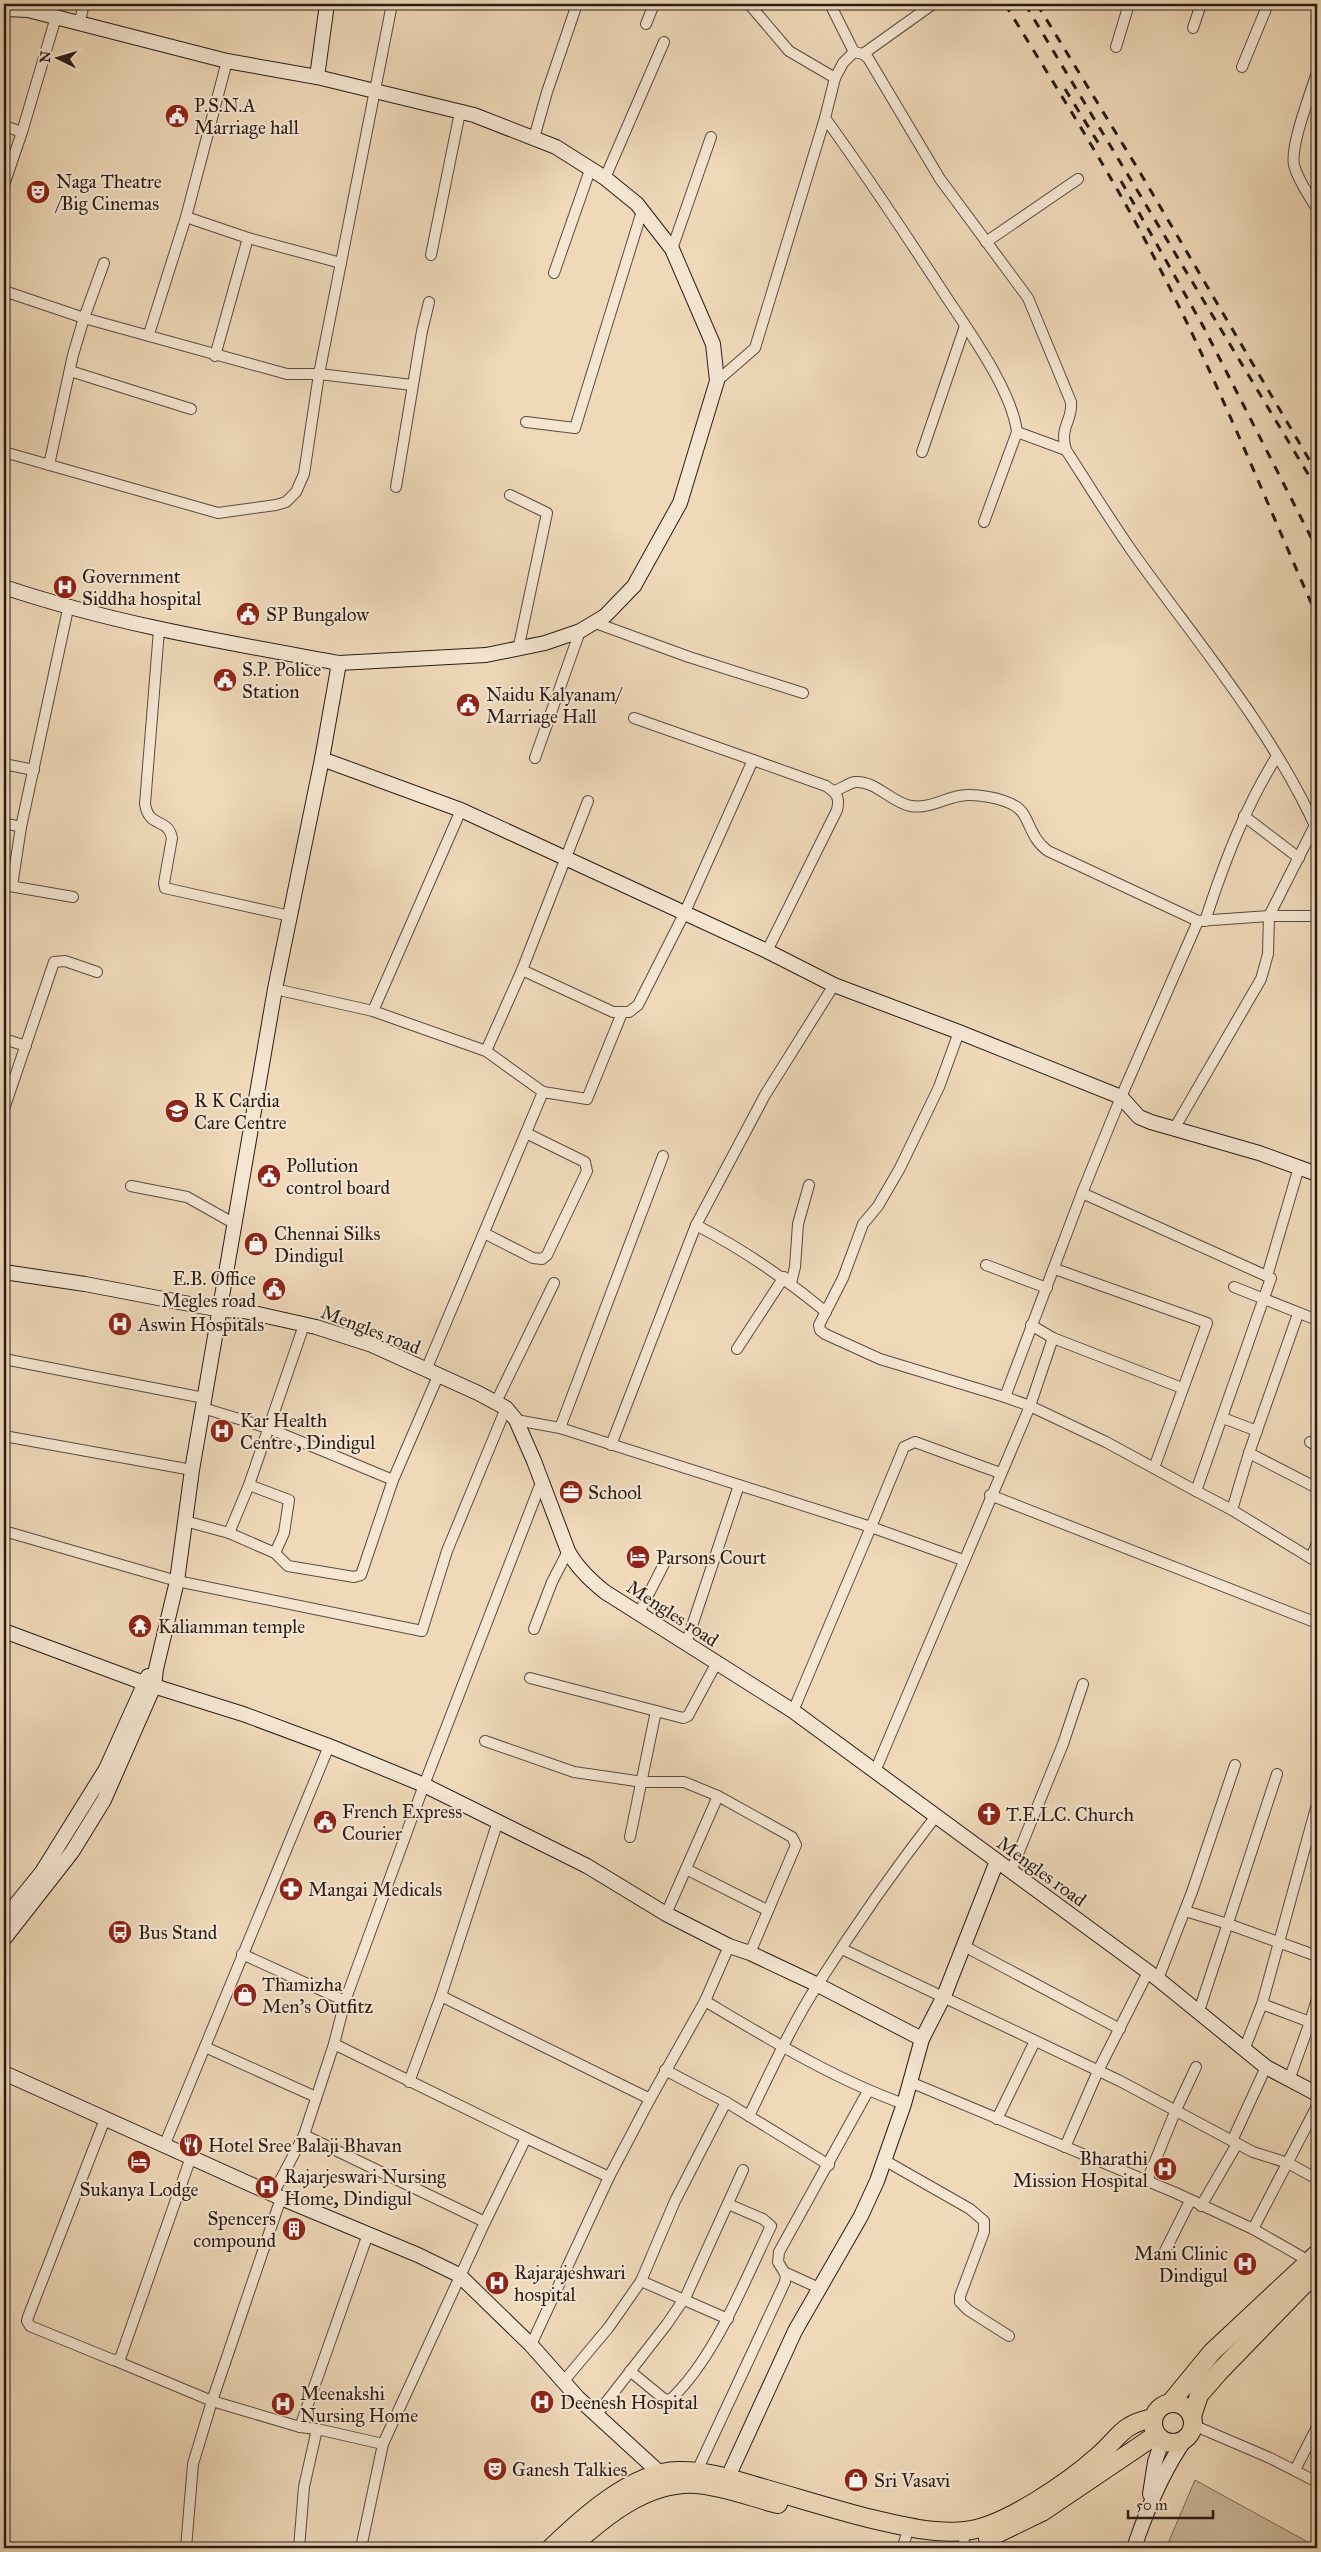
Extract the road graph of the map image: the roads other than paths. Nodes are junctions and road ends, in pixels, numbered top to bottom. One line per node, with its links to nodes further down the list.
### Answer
1 (84, 4): 15 (street)
2 (327, 4): 24 (main road)
3 (392, 4): 26 (street)
4 (578, 4): 31 (street)
5 (654, 4): 16 (street)
6 (749, 4): 25 (street)
7 (830, 4): 20 (street)
8 (933, 4): 20 (street)
9 (1129, 4): 19 (street)
10 (1201, 4): 17 (street)
11 (1268, 4): 22 (street)
12 (29, 7): 13 (main road); 14 (main road)
13 (4, 9)
14 (56, 17): 15 (main road); 30 (street)
15 (79, 24): 21 (main road)
16 (646, 24)
17 (1192, 28)
18 (664, 42): 34 (street)
19 (1116, 47)
20 (859, 53): 25 (street); 41 (street)
21 (227, 61): 24 (main road); 39 (street)
22 (1242, 67)
23 (1317, 72): 37 (street)
24 (317, 77): 26 (main road)
25 (835, 78): 28 (street)
26 (375, 91): 27 (main road); 45 (street)
27 (460, 112): 31 (main road); 43 (street)
28 (825, 118): 50 (street); 55 (street)
29 (4, 126): 30 (street)
30 (22, 132): 36 (street)
31 (534, 138): 33 (main road)
32 (711, 138): 42 (street)
33 (590, 170): 34 (main road); 46 (street)
34 (605, 178): 38 (main road)
35 (1078, 179): 41 (street)
36 (4, 185)
37 (1317, 209)
38 (642, 211): 42 (main road); 58 (street)
39 (186, 218): 40 (street); 51 (street)
40 (248, 238): 45 (street); 52 (street)
41 (986, 242): 60 (street)
42 (672, 249): 55 (main road)
43 (430, 255)
44 (104, 263): 49 (street)
45 (340, 263): 54 (street)
46 (554, 273)
47 (4, 291): 49 (street)
48 (429, 302): 56 (street)
49 (84, 318): 51 (street); 53 (street)
50 (965, 326): 59 (street); 62 (street)
51 (149, 334): 52 (street)
52 (214, 356): 54 (street)
53 (70, 371): 57 (street); 63 (street)
54 (319, 374): 56 (street); 63 (street)
55 (716, 381): 69 (main road)
56 (412, 385): 64 (street)
57 (191, 409)
58 (526, 422)
59 (1017, 432): 60 (street); 66 (street)
60 (1066, 450): 76 (street)
61 (4, 452): 63 (street)
62 (922, 452)
63 (49, 465)
64 (396, 487)
65 (510, 495): 72 (street)
66 (984, 522)
67 (4, 589): 68 (main road)
68 (68, 609): 70 (main road); 81 (street)
69 (593, 622): 71 (main road); 74 (street)
70 (159, 630): 73 (main road); 94 (street)
71 (580, 631): 72 (main road); 77 (street)
72 (518, 650): 73 (main road)
73 (339, 663): 78 (main road)
74 (803, 693)
75 (634, 718): 79 (street)
76 (1277, 756): 85 (street); 88 (street)
77 (535, 758)
78 (322, 759): 84 (main road); 94 (main road)
79 (753, 760): 82 (street); 93 (street)
80 (4, 764): 81 (street)
81 (34, 770): 87 (street)
82 (834, 791): 97 (street); 98 (street)
83 (588, 801): 90 (street)
84 (461, 810): 90 (main road); 103 (street)
85 (1244, 816): 89 (street); 97 (street)
86 (4, 823): 87 (street)
87 (21, 827): 91 (street)
88 (1316, 828): 89 (street)
89 (1299, 858): 95 (street)
90 (567, 859): 93 (main road); 99 (street)
91 (8, 885): 92 (street)
92 (73, 897)
93 (684, 914): 98 (main road); 104 (street)
94 (290, 916): 102 (main road)
95 (1269, 916): 96 (street); 97 (street); 112 (street)
96 (1317, 916)
97 (1202, 921): 110 (street)
98 (767, 951): 101 (main road)
99 (522, 970): 104 (street); 108 (street)
100 (96, 972): 107 (street)
101 (834, 985): 105 (main road); 121 (street)
102 (275, 989): 103 (street); 120 (main road)
103 (373, 1011): 108 (street)
104 (622, 1013): 109 (street)
105 (959, 1032): 110 (main road); 133 (street)
106 (4, 1040): 107 (street)
107 (26, 1046): 111 (street)
108 (486, 1051): 109 (street)
109 (543, 1092): 113 (street)
110 (1121, 1097): 112 (main road); 119 (street)
111 (4, 1109)
112 (1174, 1128): 115 (main road)
113 (526, 1133): 122 (street); 122 (street)
114 (663, 1156): 150 (street)
115 (1299, 1167): 116 (main road); 126 (street)
116 (1317, 1174)
117 (809, 1185): 127 (street)
118 (131, 1186): 120 (street)
119 (1082, 1192): 124 (street); 126 (street)
120 (235, 1224): 132 (main road)
121 (696, 1225): 127 (street); 153 (street)
122 (484, 1233): 141 (street)
123 (986, 1264): 130 (street)
124 (1055, 1270): 130 (street); 142 (street)
125 (4, 1272): 132 (main road, Mengles road)
126 (1267, 1276): 131 (street)
127 (787, 1280): 133 (street); 139 (street)
128 (554, 1283): 145 (street)
129 (1234, 1287): 131 (street)
130 (1047, 1288): 137 (street)
131 (1263, 1301): 134 (street); 147 (street)
132 (221, 1310): 136 (main road, Mengles road); 144 (main road)
133 (826, 1312): 143 (street)
134 (1298, 1314): 135 (street); 151 (street)
135 (1317, 1320)
136 (304, 1325): 141 (main road, Mengles road); 149 (street)
137 (1031, 1326): 138 (street); 143 (street)
138 (1053, 1338): 142 (street); 146 (street)
139 (737, 1349)
140 (4, 1359): 144 (street)
141 (432, 1373): 145 (main road, Mengles road); 158 (street)
142 (1182, 1388): 155 (street)
143 (1005, 1397): 146 (street)
144 (204, 1403): 149 (street); 156 (main road)
145 (501, 1405): 148 (main road, Mengles road); 176 (street)
146 (1030, 1406): 155 (street); 157 (street)
147 (1223, 1418): 151 (street); 163 (street)
148 (516, 1420): 150 (street); 159 (main road, Mengles road)
149 (268, 1428): 158 (street); 160 (street)
150 (560, 1428): 153 (street)
151 (1257, 1431): 154 (street)
152 (4, 1436): 156 (street)
153 (610, 1445): 161 (street)
154 (1249, 1453): 162 (street); 165 (street)
155 (1154, 1468): 163 (street)
156 (192, 1470): 166 (main road)
157 (1000, 1473): 164 (street); 167 (street)
158 (393, 1480): 172 (street)
159 (542, 1480): 171 (main road, Mengles road); 194 (street)
160 (249, 1485): 169 (street); 172 (street)
161 (739, 1485): 167 (street); 181 (street)
162 (1317, 1488)
163 (1196, 1491): 165 (street)
164 (990, 1496): 173 (street); 178 (street)
165 (1232, 1510): 174 (street)
166 (185, 1521): 169 (street); 176 (main road)
167 (871, 1527): 173 (street); 187 (street)
168 (4, 1531): 176 (street)
169 (229, 1533): 172 (street)
170 (1317, 1543): 174 (street)
171 (568, 1551): 177 (main road, Mengles road); 179 (street)
172 (275, 1553)
173 (963, 1560): 191 (street)
174 (1314, 1560)
175 (665, 1562): 177 (street)
176 (177, 1581): 184 (main road)
177 (639, 1613): 181 (main road, Mengles road)
178 (1317, 1623)
179 (534, 1629)
180 (4, 1631): 184 (main road)
181 (686, 1644): 182 (main road, Mengles road)
182 (716, 1664): 186 (street); 187 (main road, Mengles road)
183 (530, 1678): 186 (street)
184 (149, 1684): 189 (main road); 205 (main road)
185 (1083, 1684): 202 (street)
186 (656, 1711): 193 (street)
187 (793, 1711): 191 (main road, Mengles road)
188 (484, 1741): 193 (street)
189 (329, 1746): 194 (main road); 215 (street)
190 (1235, 1765): 204 (street)
191 (876, 1769): 197 (main road, Mengles road)
192 (1277, 1774): 208 (street)
193 (643, 1782): 195 (street); 199 (street)
194 (424, 1785): 198 (main road); 222 (street)
195 (718, 1796): 201 (street); 203 (street)
196 (1317, 1804): 210 (street)
197 (936, 1816): 200 (main road, Mengles road); 213 (street)
198 (498, 1821): 206 (main road); 219 (street)
199 (630, 1837)
200 (997, 1861): 202 (main road, Mengles road); 212 (main road)
201 (686, 1869): 203 (street); 206 (street)
202 (1011, 1871): 217 (main road, Mengles road)
203 (767, 1910): 214 (street)
204 (1185, 1911): 208 (street); 217 (street)
205 (17, 1912): 207 (main road); 209 (main road)
206 (666, 1914): 211 (main road)
207 (4, 1919)
208 (1228, 1924): 210 (street); 225 (street)
209 (4, 1939)
210 (1280, 1942): 216 (street); 224 (street)
211 (729, 1946): 214 (main road); 223 (street)
212 (964, 1946): 220 (main road); 227 (street)
213 (842, 1949): 218 (street); 220 (street)
214 (750, 1953): 218 (main road)
215 (242, 1954): 222 (street); 232 (street)
216 (1317, 1956)
217 (1153, 1976): 225 (main road, Mengles road); 227 (street)
218 (818, 1985): 228 (main road); 231 (street)
219 (441, 1996): 240 (street); 245 (street)
220 (944, 1996): 228 (main road); 229 (street)
221 (1317, 1999): 226 (street)
222 (345, 2001): 230 (street)
223 (705, 2001): 231 (street); 236 (street)
224 (1262, 2004): 226 (street); 233 (street)
225 (1199, 2012): 233 (main road, Mengles road)
226 (1314, 2023): 239 (street)
227 (1120, 2029): 237 (street)
228 (922, 2039): 241 (main road)
229 (1035, 2041): 237 (street); 251 (street)
230 (334, 2044): 240 (street); 244 (street)
231 (783, 2046): 242 (street); 250 (street)
232 (205, 2047): 244 (street); 256 (street)
233 (1244, 2050): 235 (main road, Mengles road)
234 (1196, 2066): 249 (street)
235 (1266, 2067): 239 (main road, Mengles road); 255 (street)
236 (665, 2070): 245 (street); 246 (street)
237 (1098, 2071): 249 (street); 257 (street)
238 (4, 2073): 252 (main road)
239 (1289, 2080): 243 (main road, Mengles road)
240 (409, 2082): 254 (street)
241 (910, 2082): 247 (main road); 251 (street)
242 (868, 2091): 247 (street); 261 (street)
243 (1317, 2094)
244 (316, 2098): 253 (street)
245 (650, 2099): 263 (street)
246 (726, 2102): 250 (street); 277 (street)
247 (904, 2104): 259 (main road)
248 (1317, 2106): 260 (street)
249 (1175, 2112): 255 (street); 265 (street)
250 (749, 2116): 261 (street)
251 (997, 2118): 257 (street)
252 (105, 2119): 256 (main road); 283 (street)
253 (304, 2135): 266 (street); 270 (street)
254 (526, 2138): 263 (street); 270 (street)
255 (1234, 2143): 260 (street); 269 (street)
256 (164, 2146): 258 (main road)
257 (1065, 2147): 265 (street)
258 (191, 2157): 266 (main road); 283 (street)
259 (884, 2160): 278 (main road); 281 (street)
260 (1288, 2163): 264 (street); 271 (street)
261 (829, 2165): 275 (street)
262 (742, 2170): 268 (street)
263 (609, 2177): 282 (street)
264 (1317, 2179)
265 (1147, 2181): 267 (street)
266 (277, 2196): 272 (main road); 286 (street)
267 (1190, 2201): 269 (street); 273 (street)
268 (728, 2204): 279 (street); 280 (street)
269 (1201, 2206): 271 (street)
270 (485, 2222): 276 (street)
271 (1253, 2229): 274 (street)
272 (368, 2234): 276 (main road); 290 (street)
273 (1163, 2255)
274 (1315, 2262): 287 (highway); 289 (highway)
275 (784, 2272): 278 (street); 296 (street)
276 (459, 2274): 282 (main road); 294 (street)
277 (640, 2281): 279 (street); 285 (street)
278 (819, 2288): 298 (main road)
279 (684, 2299): 280 (street); 284 (street)
280 (728, 2320): 284 (street)
281 (1009, 2336)
282 (531, 2346): 285 (main road)
283 (116, 2360): 286 (street)
284 (630, 2371): 288 (street)
285 (563, 2382): 288 (main road)
286 (212, 2400): 290 (street); 303 (street)
287 (1171, 2402): 289 (highway); 293 (highway)
288 (597, 2414): 297 (main road)
289 (1191, 2426): 293 (highway); 295 (street); 300 (main road)
290 (300, 2427): 292 (street)
291 (1317, 2427): 295 (street)
292 (317, 2428): 294 (street); 304 (street)
293 (1157, 2431): 298 (highway); 300 (main road); 302 (highway)
294 (383, 2444): 305 (street)
295 (1295, 2470): 299 (street)
296 (696, 2473): 297 (highway); 298 (highway)
297 (661, 2474): 306 (highway)
298 (728, 2477)
299 (1317, 2482)
300 (1147, 2510): 308 (main road)
301 (904, 2543): 302 (highway); 307 (highway)
302 (963, 2545)
303 (186, 2548)
304 (299, 2548)
305 (361, 2548)
306 (551, 2548)
307 (570, 2548)
308 (1134, 2548)

